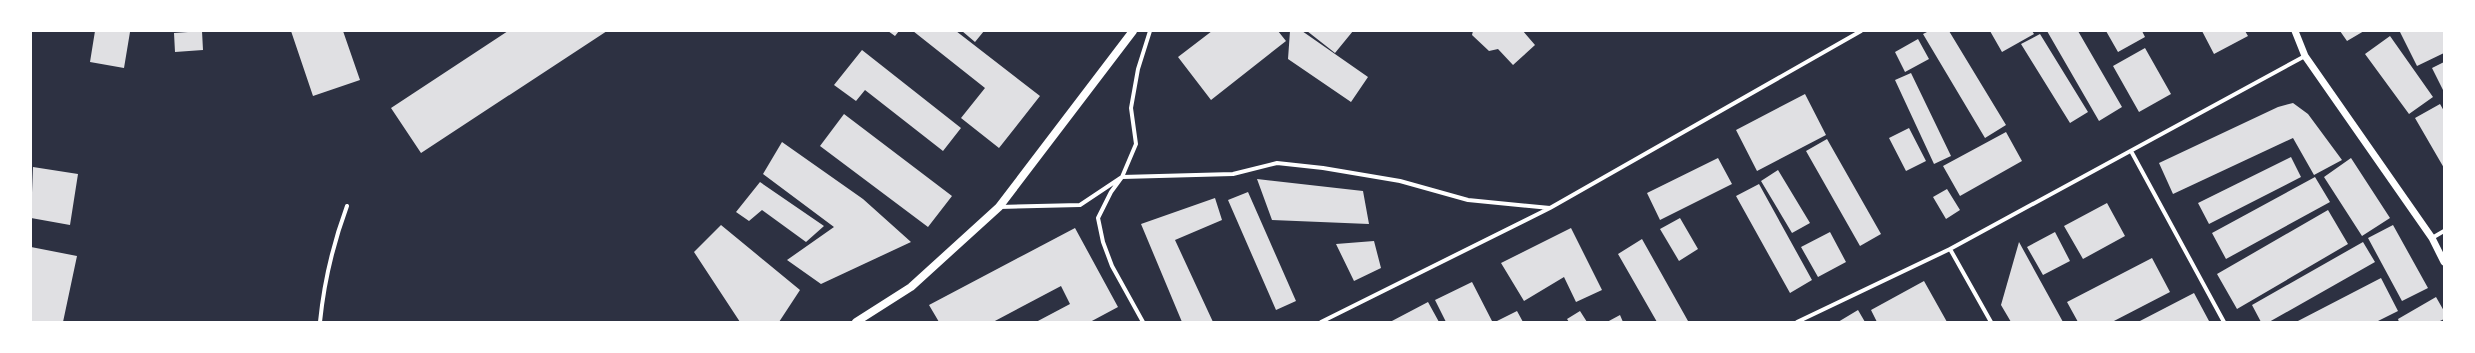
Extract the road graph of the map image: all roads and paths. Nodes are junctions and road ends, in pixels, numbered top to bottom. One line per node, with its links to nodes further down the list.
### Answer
1 (1134, 31): 9 (main road)
2 (1150, 31): 7 (street)
3 (1861, 31): 10 (street)
4 (2295, 31): 5 (street)
5 (2305, 56): 6 (street); 12 (street)
6 (2131, 151): 13 (street); 21 (street)
7 (1122, 177): 9 (street); 10 (street); 17 (street)
8 (347, 206): 15 (street)
9 (999, 208): 16 (main road)
10 (1550, 208): 18 (street)
11 (2444, 231): 12 (street)
12 (2432, 238): 14 (street)
13 (1950, 249): 19 (street); 20 (street)
14 (2444, 262)
15 (320, 322)
16 (856, 322)
17 (1143, 322)
18 (1321, 322)
19 (1797, 322)
20 (1991, 322)
21 (2224, 322)

